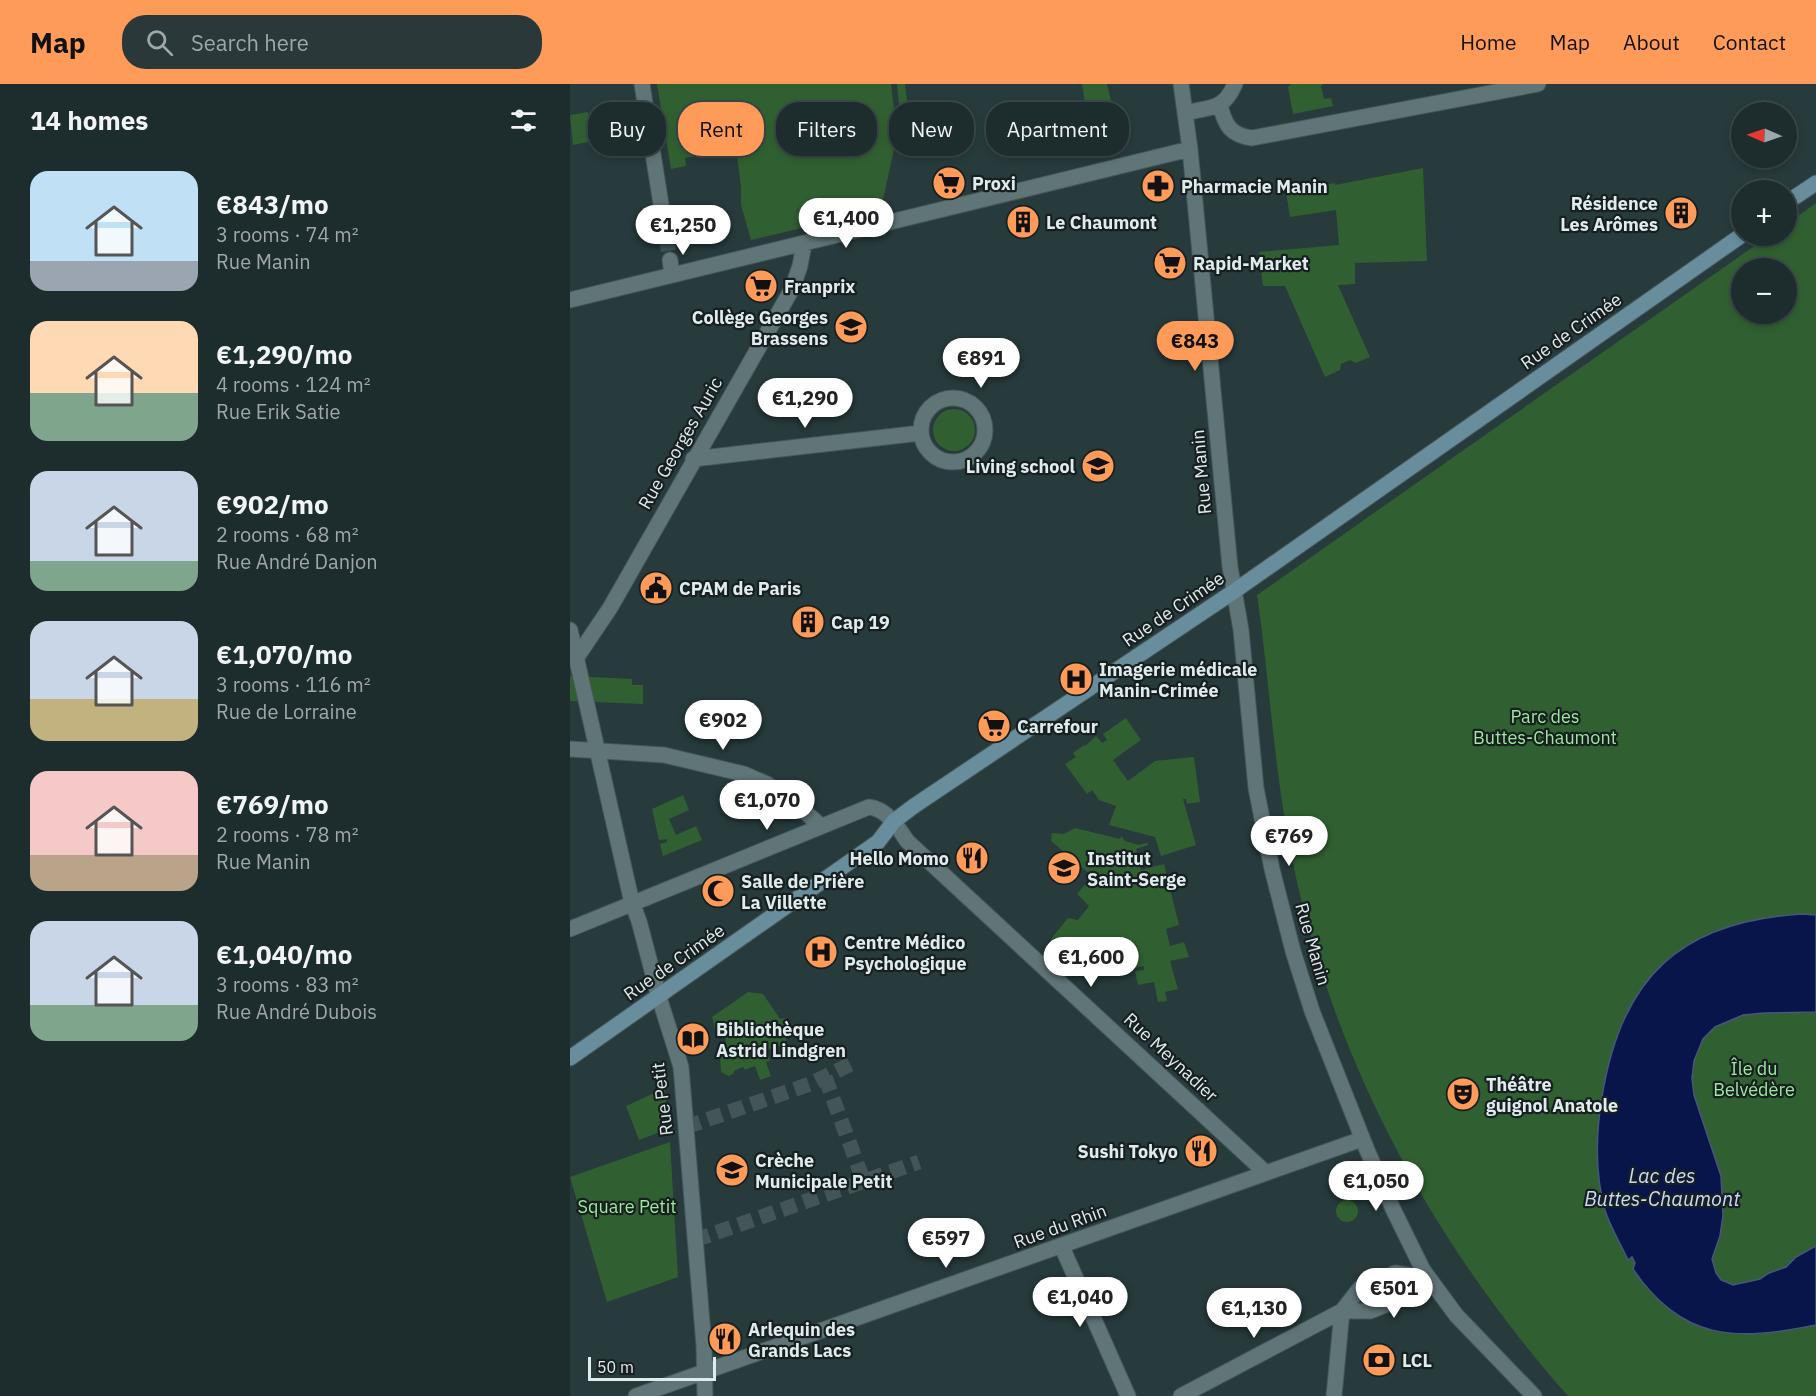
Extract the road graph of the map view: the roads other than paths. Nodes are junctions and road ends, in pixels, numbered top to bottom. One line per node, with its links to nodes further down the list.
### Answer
1 (642, 84): 10 (street)
2 (1181, 84): 6 (street, Rue Manin)
3 (1235, 84): 5 (street)
4 (1538, 84): 5 (street)
5 (1220, 105): 6 (street)
6 (1186, 113): 7 (street, Rue Manin)
7 (1190, 149): 11 (street); 18 (street, Rue Manin)
8 (1816, 183): 9 (street)
9 (1797, 196)
10 (666, 236)
11 (804, 243): 14 (street); 17 (street, Rue Georges Auric)
12 (1731, 243): 18 (street, Rue de Crimée)
13 (670, 260): 14 (street)
14 (672, 275): 15 (street)
15 (570, 300)
16 (921, 433): 16 (street); 17 (street)
17 (693, 459): 20 (street, Rue Georges Auric)
18 (1233, 592): 23 (street, Rue de Crimée); 29 (street, Rue Manin)
19 (570, 630): 20 (street, Rue Petit)
20 (577, 657): 22 (street, Rue Petit)
21 (570, 749): 22 (street)
22 (597, 750): 24 (street); 25 (street, Rue Petit)
23 (894, 821): 24 (street); 27 (street, Rue de Crimée); 30 (street, Rue Meynadier)
24 (820, 826): 25 (street)
25 (632, 903): 26 (street); 27 (street, Rue Petit)
26 (570, 929)
27 (659, 997): 28 (street, Rue de Crimée); 34 (street, Rue Petit)
28 (570, 1058)
29 (1362, 1139): 30 (street, Rue du Rhin); 32 (street, Rue Manin)
30 (1266, 1173): 31 (street, Rue du Rhin)
31 (1062, 1246): 34 (street, Rue du Rhin); 37 (street)
32 (1419, 1273): 33 (street); 33 (street); 40 (street, Rue Manin)
33 (1342, 1311): 38 (street); 39 (street)
34 (704, 1372): 35 (street, Rue du Rhin); 36 (street, Rue Petit)
35 (636, 1396)
36 (705, 1396)
37 (1128, 1396)
38 (1181, 1396)
39 (1334, 1396)
40 (1533, 1396)

